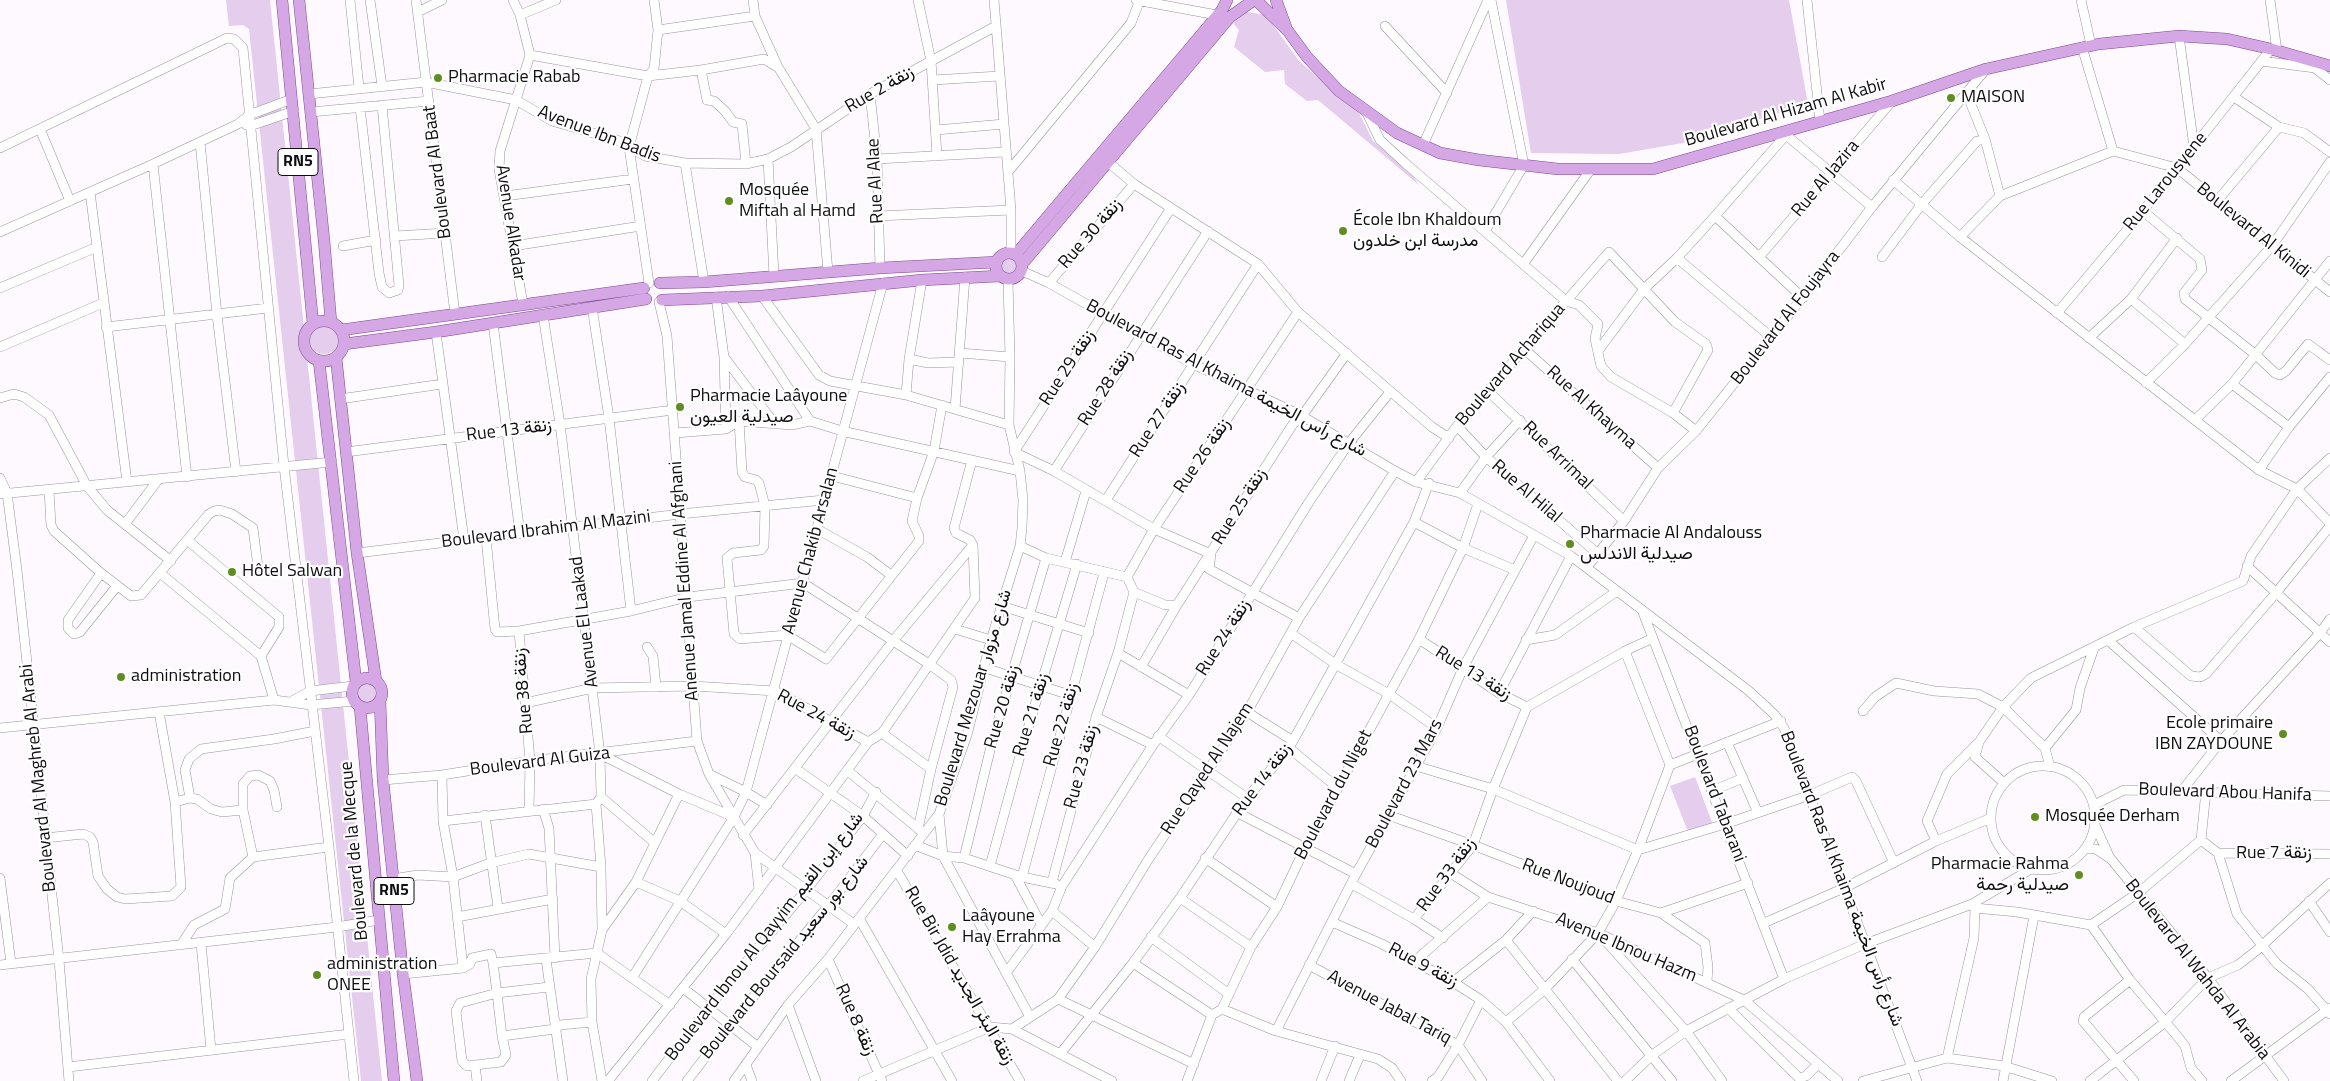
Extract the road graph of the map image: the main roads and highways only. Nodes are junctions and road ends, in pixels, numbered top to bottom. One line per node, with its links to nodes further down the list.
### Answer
1 (282, 0): 14 (main road, RN5)
2 (299, 0): 13 (main road, RN5)
3 (1227, 0): 8 (main road)
4 (1276, 0): 6 (main road, Boulevard Al Hizam Al Kabir)
5 (1253, 1): 6 (main road, Boulevard Al Hizam Al Kabir); 8 (main road)
6 (1288, 31): 7 (main road, Boulevard Al Hizam Al Kabir)
7 (2330, 66)
8 (1018, 260): 9 (main road); 10 (main road)
9 (997, 262): 10 (main road); 11 (main road)
10 (1004, 278): 12 (main road)
11 (650, 288): 12 (main road); 12 (main road); 15 (main road); 16 (main road)
12 (661, 301)
13 (330, 322): 14 (main road); 15 (main road)
14 (313, 324): 18 (main road, RN5)
15 (341, 330): 16 (main road)
16 (344, 344): 17 (main road)
17 (336, 357): 18 (main road); 19 (main road, RN5)
18 (320, 361): 20 (main road, RN5)
19 (376, 681): 20 (main road); 21 (main road, RN5)
20 (354, 684): 22 (main road, RN5)
21 (380, 700): 22 (main road); 24 (main road, Boulevard de la Mecque / RN5)
22 (357, 704): 23 (main road, Boulevard de la Mecque / RN5)
23 (394, 1081)
24 (417, 1081)

